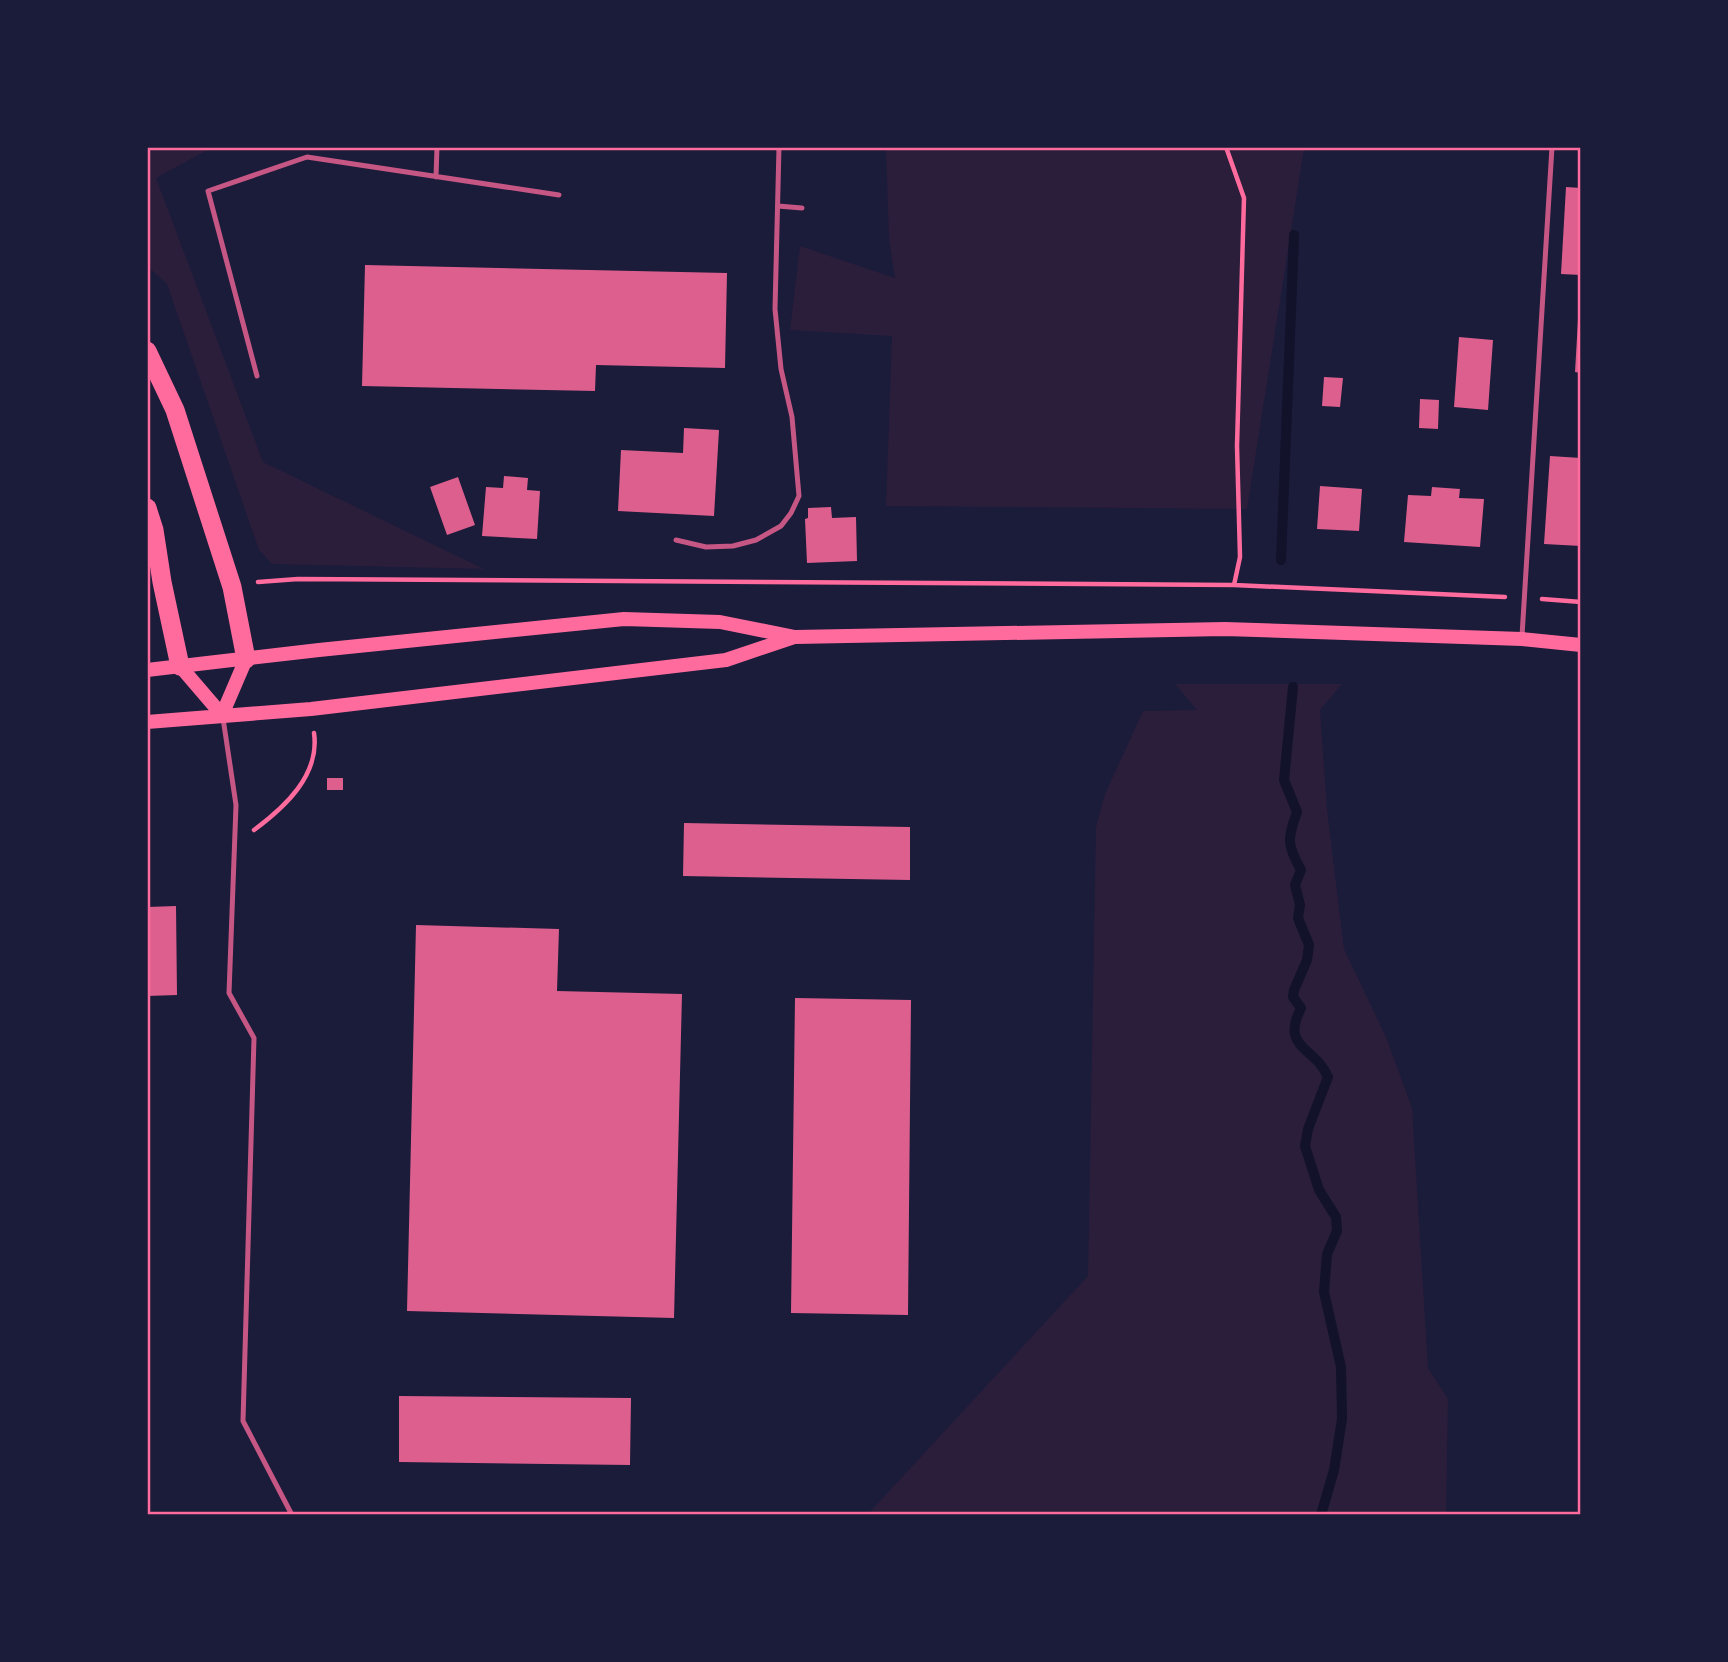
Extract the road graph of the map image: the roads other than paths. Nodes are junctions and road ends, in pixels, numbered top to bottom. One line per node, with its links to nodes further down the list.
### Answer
1 (437, 147): 4 (lane)
2 (779, 147): 6 (lane)
3 (1552, 147): 13 (lane)
4 (436, 177): 5 (lane); 9 (lane)
5 (559, 195)
6 (778, 206): 7 (lane); 11 (lane)
7 (802, 208)
8 (147, 351): 15 (highway)
9 (257, 376)
10 (147, 508): 16 (highway)
11 (676, 540)
12 (795, 636): 13 (main road); 15 (main road); 18 (main road)
13 (1522, 639): 14 (main road)
14 (1581, 645)
15 (246, 659): 16 (main road); 18 (main road)
16 (180, 666): 17 (main road); 18 (main road)
17 (147, 670)
18 (222, 715): 19 (main road); 20 (lane)
19 (147, 722)
20 (292, 1515)

